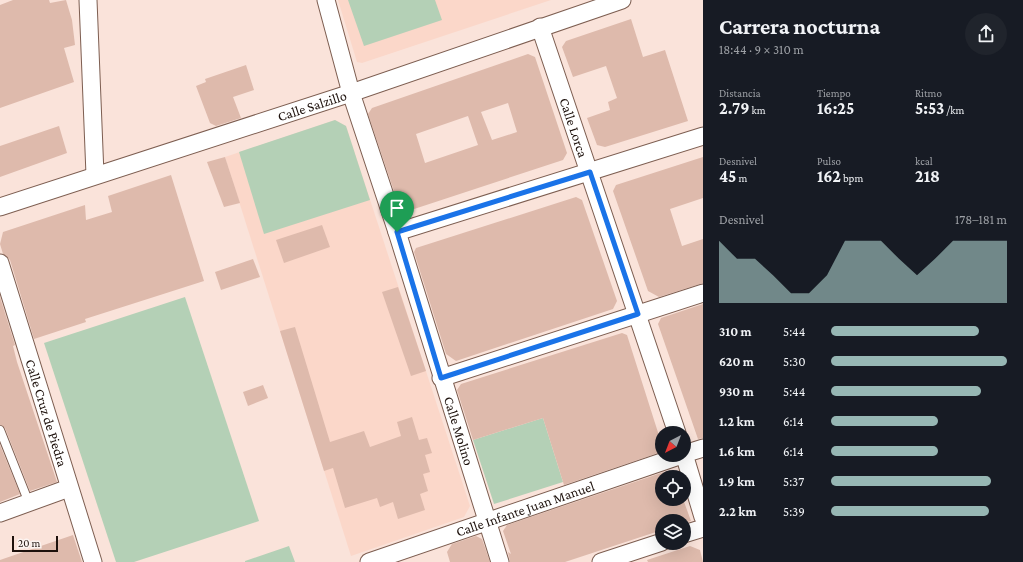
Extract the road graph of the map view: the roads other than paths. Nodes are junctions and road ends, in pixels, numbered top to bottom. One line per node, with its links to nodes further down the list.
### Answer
1 (88, 0): 8 (street)
2 (326, 0): 5 (street, Calle Molino)
3 (622, 0): 4 (street, Calle Salzillo)
4 (540, 27): 5 (street, Calle Salzillo); 7 (street, Calle Lorca)
5 (352, 93): 8 (street, Calle Salzillo); 10 (street, Calle Molino)
6 (703, 136): 7 (street)
7 (590, 172): 10 (street); 13 (street, Calle Lorca)
8 (95, 175): 9 (street, Calle Salzillo)
9 (0, 207)
10 (397, 232): 14 (street, Calle Molino)
11 (0, 263): 21 (street, Calle Cruz de Piedra)
12 (703, 293): 13 (street)
13 (638, 314): 14 (street); 15 (street, Calle Lorca)
14 (441, 378): 25 (street, Calle Molino)
15 (675, 426)
16 (0, 430): 22 (lane)
17 (703, 448): 18 (street, Calle Infante Juan Manuel)
18 (691, 452)
19 (659, 462): 25 (street, Calle Infante Juan Manuel)
20 (686, 462): 24 (street)
21 (69, 488): 22 (street); 29 (street, Calle Cruz de Piedra)
22 (29, 503): 23 (street)
23 (0, 514)
24 (703, 517)
25 (486, 521): 30 (street, Calle Infante Juan Manuel); 31 (street, Calle Molino)
26 (703, 528): 27 (street)
27 (691, 532)
28 (655, 544): 32 (street)
29 (93, 562)
30 (369, 562)
31 (500, 562)
32 (601, 562)

